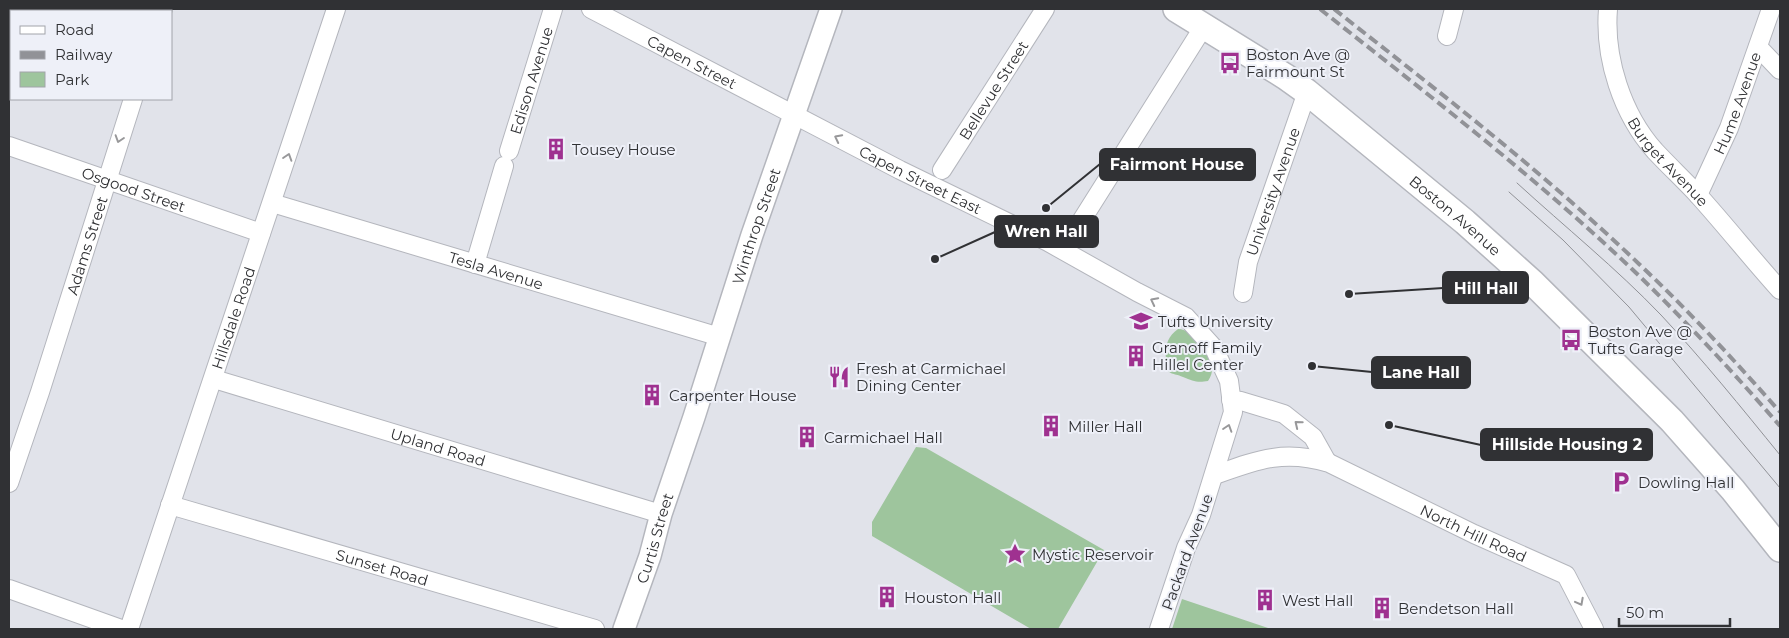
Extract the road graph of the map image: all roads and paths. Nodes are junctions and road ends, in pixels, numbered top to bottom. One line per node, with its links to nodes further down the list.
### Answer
1 (336, 9): 21 (street, Hillsdale Road, one-way to 1)
2 (553, 9): 24 (street, Edison Avenue)
3 (591, 9): 16 (street, Capen Street)
4 (831, 9): 16 (street, Winthrop Street)
5 (1045, 9): 18 (street, Bellevue Street)
6 (1176, 9): 10 (main road, Boston Avenue)
7 (1454, 9): 11 (street)
8 (1608, 9): 20 (street, Burget Avenue)
9 (1771, 9): 12 (street, Hume Avenue)
10 (1204, 26): 14 (main road, Boston Avenue); 23 (street)
11 (1447, 36)
12 (1758, 47): 13 (street); 20 (street, Hume Avenue)
13 (1780, 70)
14 (1307, 92): 26 (street, University Avenue); 36 (main road, Boston Avenue)
15 (133, 100): 19 (street, Adams Street, one-way to 19)
16 (793, 115): 27 (street, Winthrop Street); 29 (street, Capen Street East, one-way to 16)
17 (9, 146): 19 (street, Osgood Street)
18 (942, 170)
19 (106, 180): 22 (street, Osgood Street); 33 (street, Adams Street)
20 (1698, 195): 25 (street, Burget Avenue)
21 (272, 203): 22 (street, Hillsdale Road); 24 (street, Tesla Avenue)
22 (261, 233): 28 (street, Hillsdale Road)
23 (1073, 234)
24 (475, 264): 27 (street, Tesla Avenue)
25 (1780, 290)
26 (1244, 293)
27 (720, 337): 30 (street, Winthrop Street)
28 (214, 378): 34 (street, Hillsdale Road); 35 (street, Upland Road)
29 (1231, 400): 31 (street, one-way to 29); 32 (street, Capen Street East, one-way to 29)
30 (684, 446): 35 (street, Curtis Street)
31 (1327, 462): 32 (street, North Hill Road); 43 (street, North Hill Road, one-way to 43)
32 (1214, 475): 42 (street, Packard Avenue)
33 (9, 482)
34 (170, 505): 39 (street, Hillsdale Road); 40 (street, Sunset Road)
35 (661, 514): 41 (street, Curtis Street)
36 (1780, 549)
37 (9, 589): 38 (street)
38 (121, 629)
39 (129, 629)
40 (595, 629)
41 (624, 629)
42 (1159, 629)
43 (1594, 629)

